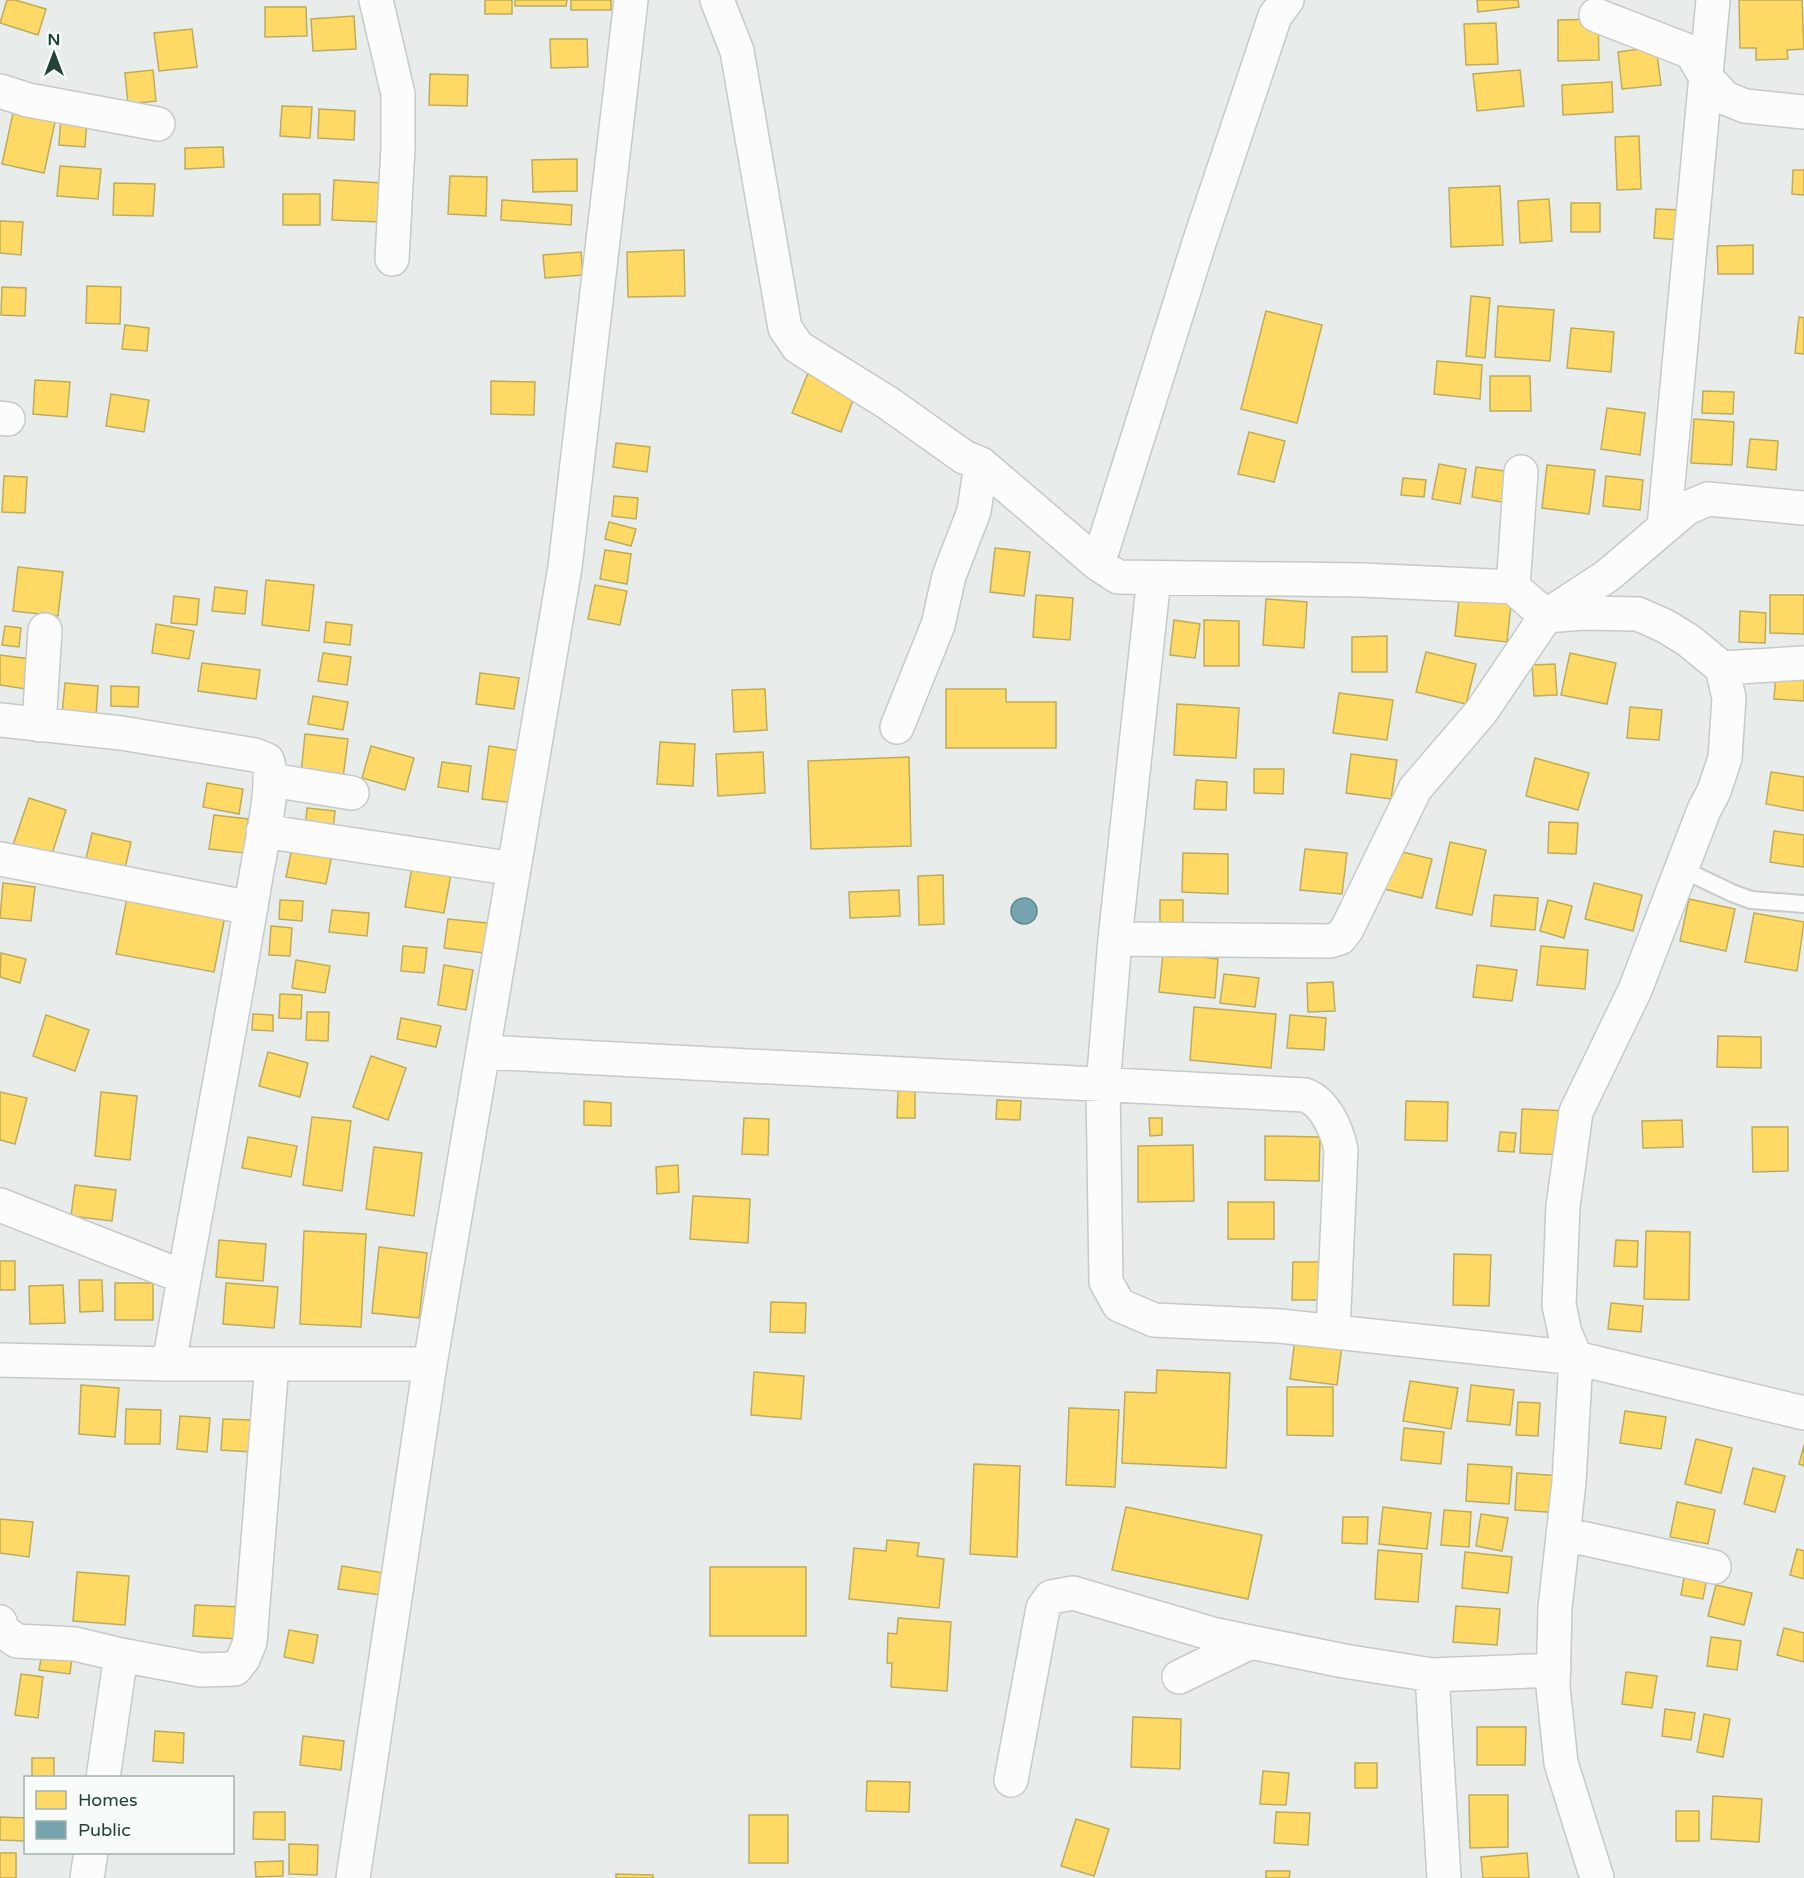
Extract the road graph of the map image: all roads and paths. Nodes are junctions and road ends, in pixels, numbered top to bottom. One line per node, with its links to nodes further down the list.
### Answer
1 (376, 0): 11 (street)
2 (631, 0): 30 (street)
3 (1713, 0): 7 (street)
4 (720, 6): 12 (street)
5 (1278, 6): 16 (street)
6 (1596, 15): 7 (street)
7 (1706, 76): 9 (street); 15 (street)
8 (0, 91): 10 (street)
9 (1804, 112)
10 (158, 124)
11 (392, 259)
12 (981, 464): 16 (street); 25 (street)
13 (1521, 472): 18 (street)
14 (1804, 508): 15 (street)
15 (1664, 527): 19 (street)
16 (1098, 564): 17 (street)
17 (1154, 578): 18 (street); 34 (street)
18 (1513, 587): 19 (street)
19 (1546, 616): 22 (street); 34 (street)
20 (45, 630): 24 (street)
21 (1804, 663): 22 (street)
22 (1722, 668): 31 (street)
23 (0, 720): 24 (street)
24 (39, 725): 26 (street)
25 (897, 727)
26 (271, 780): 27 (street); 28 (street)
27 (352, 794)
28 (263, 831): 30 (street); 33 (street)
29 (0, 859): 33 (street)
30 (514, 869): 35 (street)
31 (1682, 869): 32 (lane); 40 (street)
32 (1804, 904)
33 (251, 908): 38 (street)
34 (1115, 939): 36 (street)
35 (484, 1052): 36 (street); 44 (street)
36 (1103, 1086): 39 (street); 39 (street)
37 (0, 1205): 38 (street)
38 (184, 1277): 42 (street)
39 (1333, 1332): 40 (street)
40 (1576, 1358): 45 (street); 46 (street)
41 (0, 1360): 42 (street)
42 (169, 1364): 43 (street)
43 (272, 1364): 44 (street); 50 (street)
44 (430, 1364): 58 (street)
45 (1804, 1413)
46 (1563, 1534): 47 (street); 51 (street)
47 (1714, 1567)
48 (0, 1622): 50 (street)
49 (1251, 1642): 52 (street); 53 (street); 55 (street)
50 (121, 1655): 54 (street)
51 (1554, 1670): 52 (street); 60 (street)
52 (1432, 1675): 59 (street)
53 (1179, 1677)
54 (103, 1776)
55 (1011, 1780)
56 (91, 1854): 57 (street)
57 (87, 1878)
58 (353, 1878)
59 (1444, 1878)
60 (1597, 1878)

